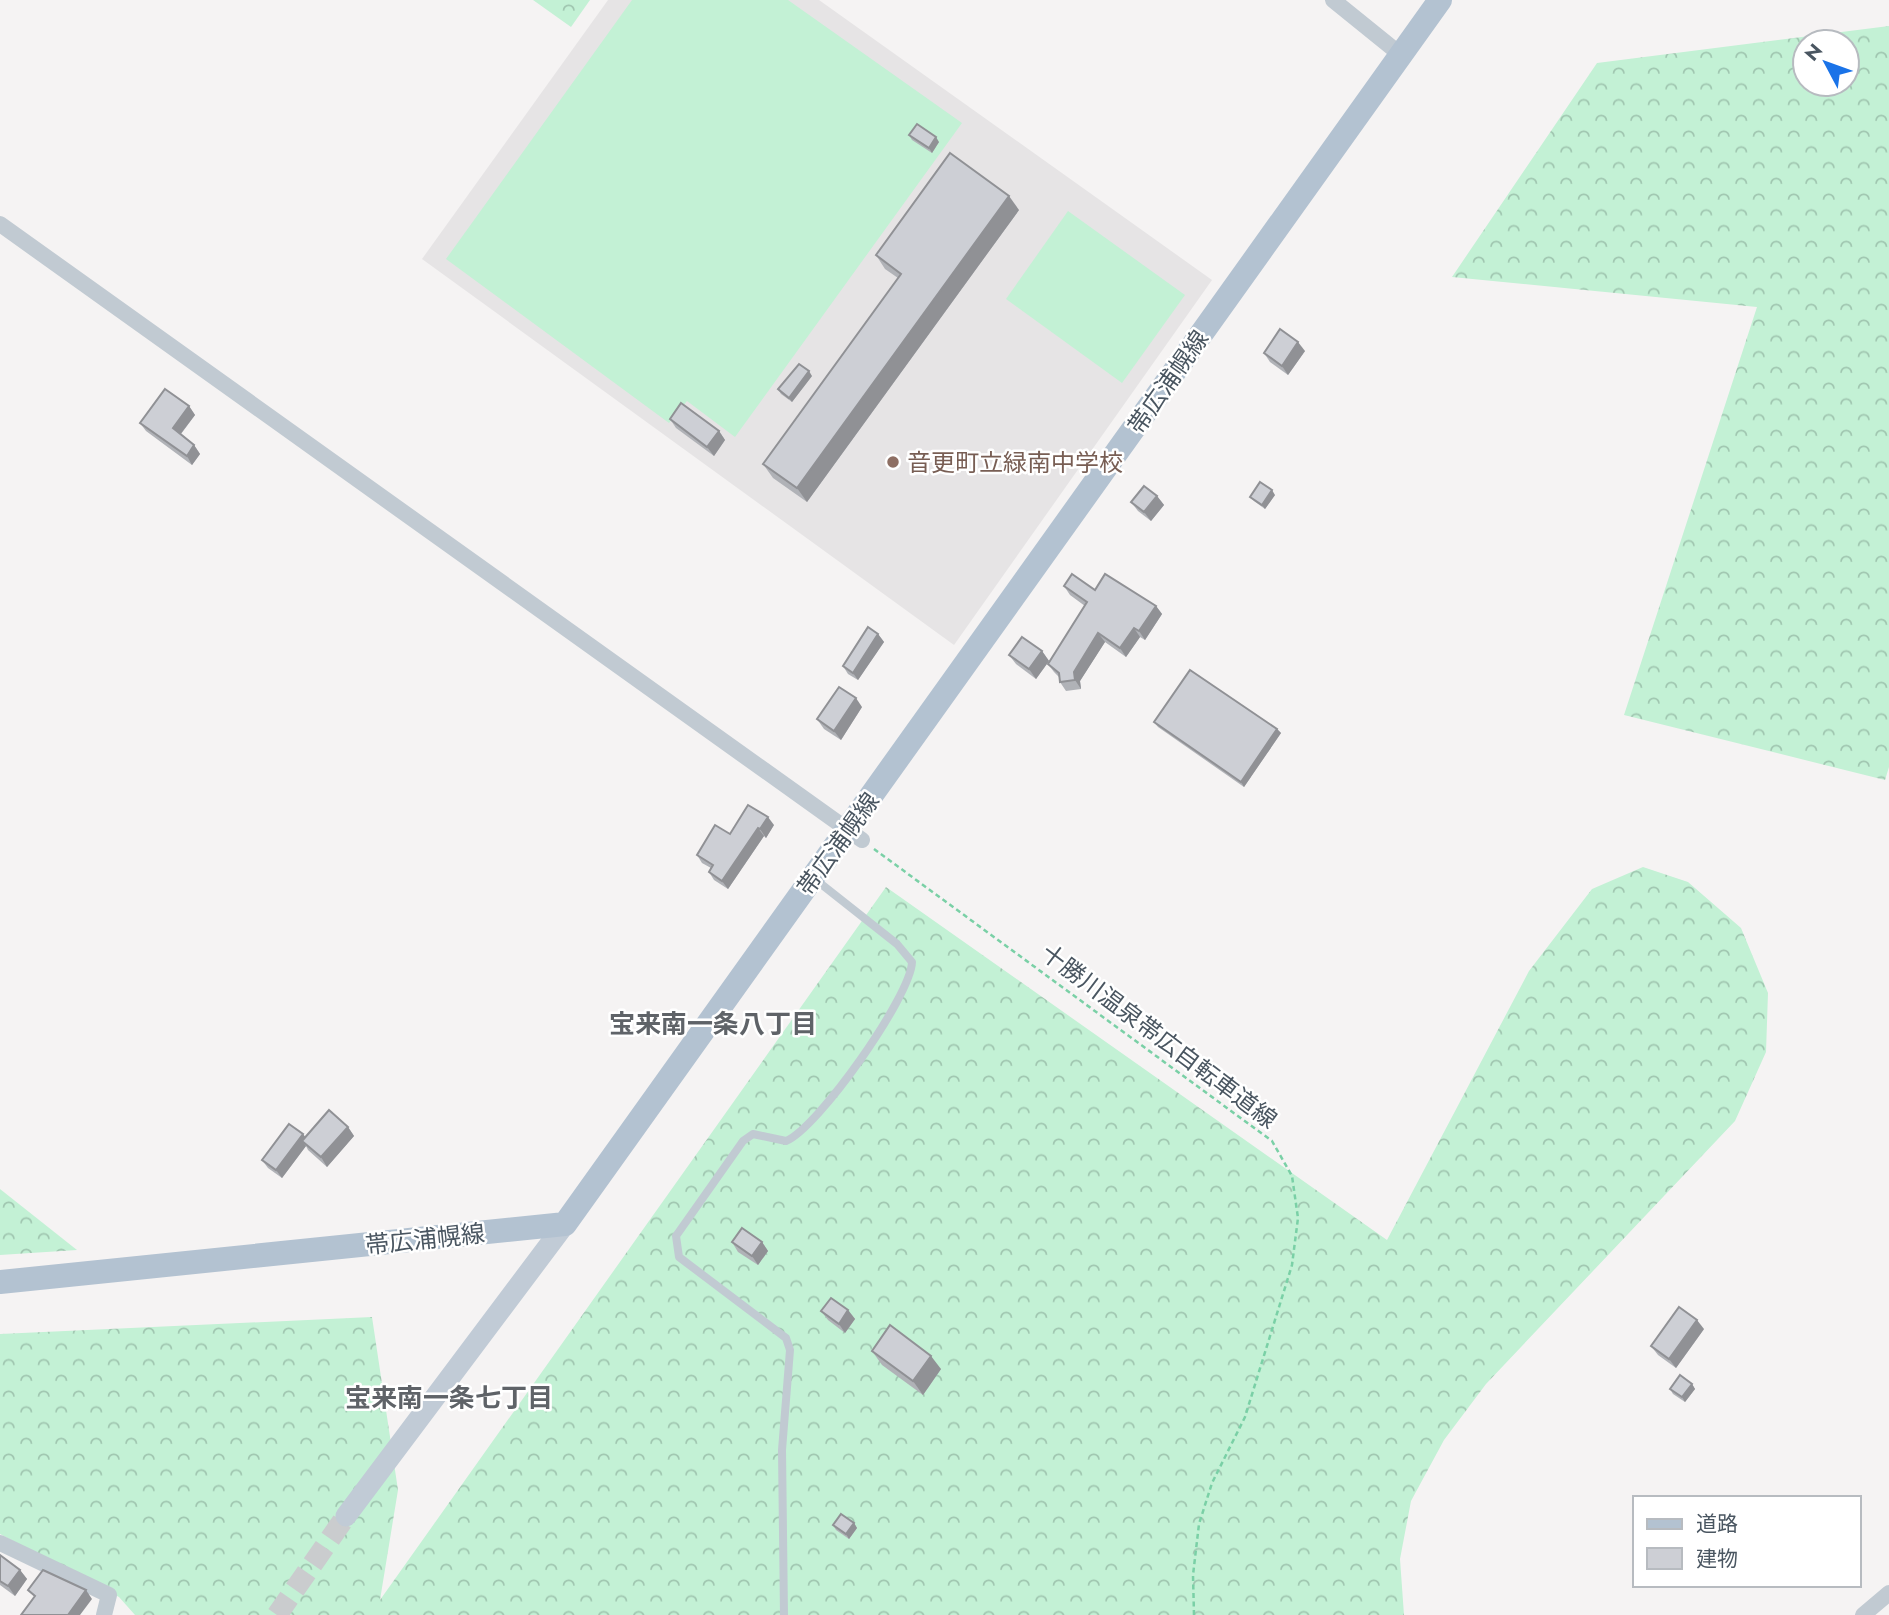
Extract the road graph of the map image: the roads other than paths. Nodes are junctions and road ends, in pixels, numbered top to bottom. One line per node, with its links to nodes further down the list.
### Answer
1 (1333, 0): 3 (street)
2 (1440, 0): 3 (main road, 帯広浦幌線)
3 (1401, 55): 5 (main road, 帯広浦幌線)
4 (0, 224): 5 (street)
5 (855, 836): 6 (main road, 帯広浦幌線)
6 (813, 878): 7 (main road, 帯広浦幌線); 13 (lane)
7 (565, 1224): 8 (main road, 帯広浦幌線); 9 (main road)
8 (0, 1283)
9 (346, 1516)
10 (1, 1544): 12 (street)
11 (1889, 1593): 14 (street)
12 (107, 1614)
13 (784, 1615)
14 (1863, 1615)

